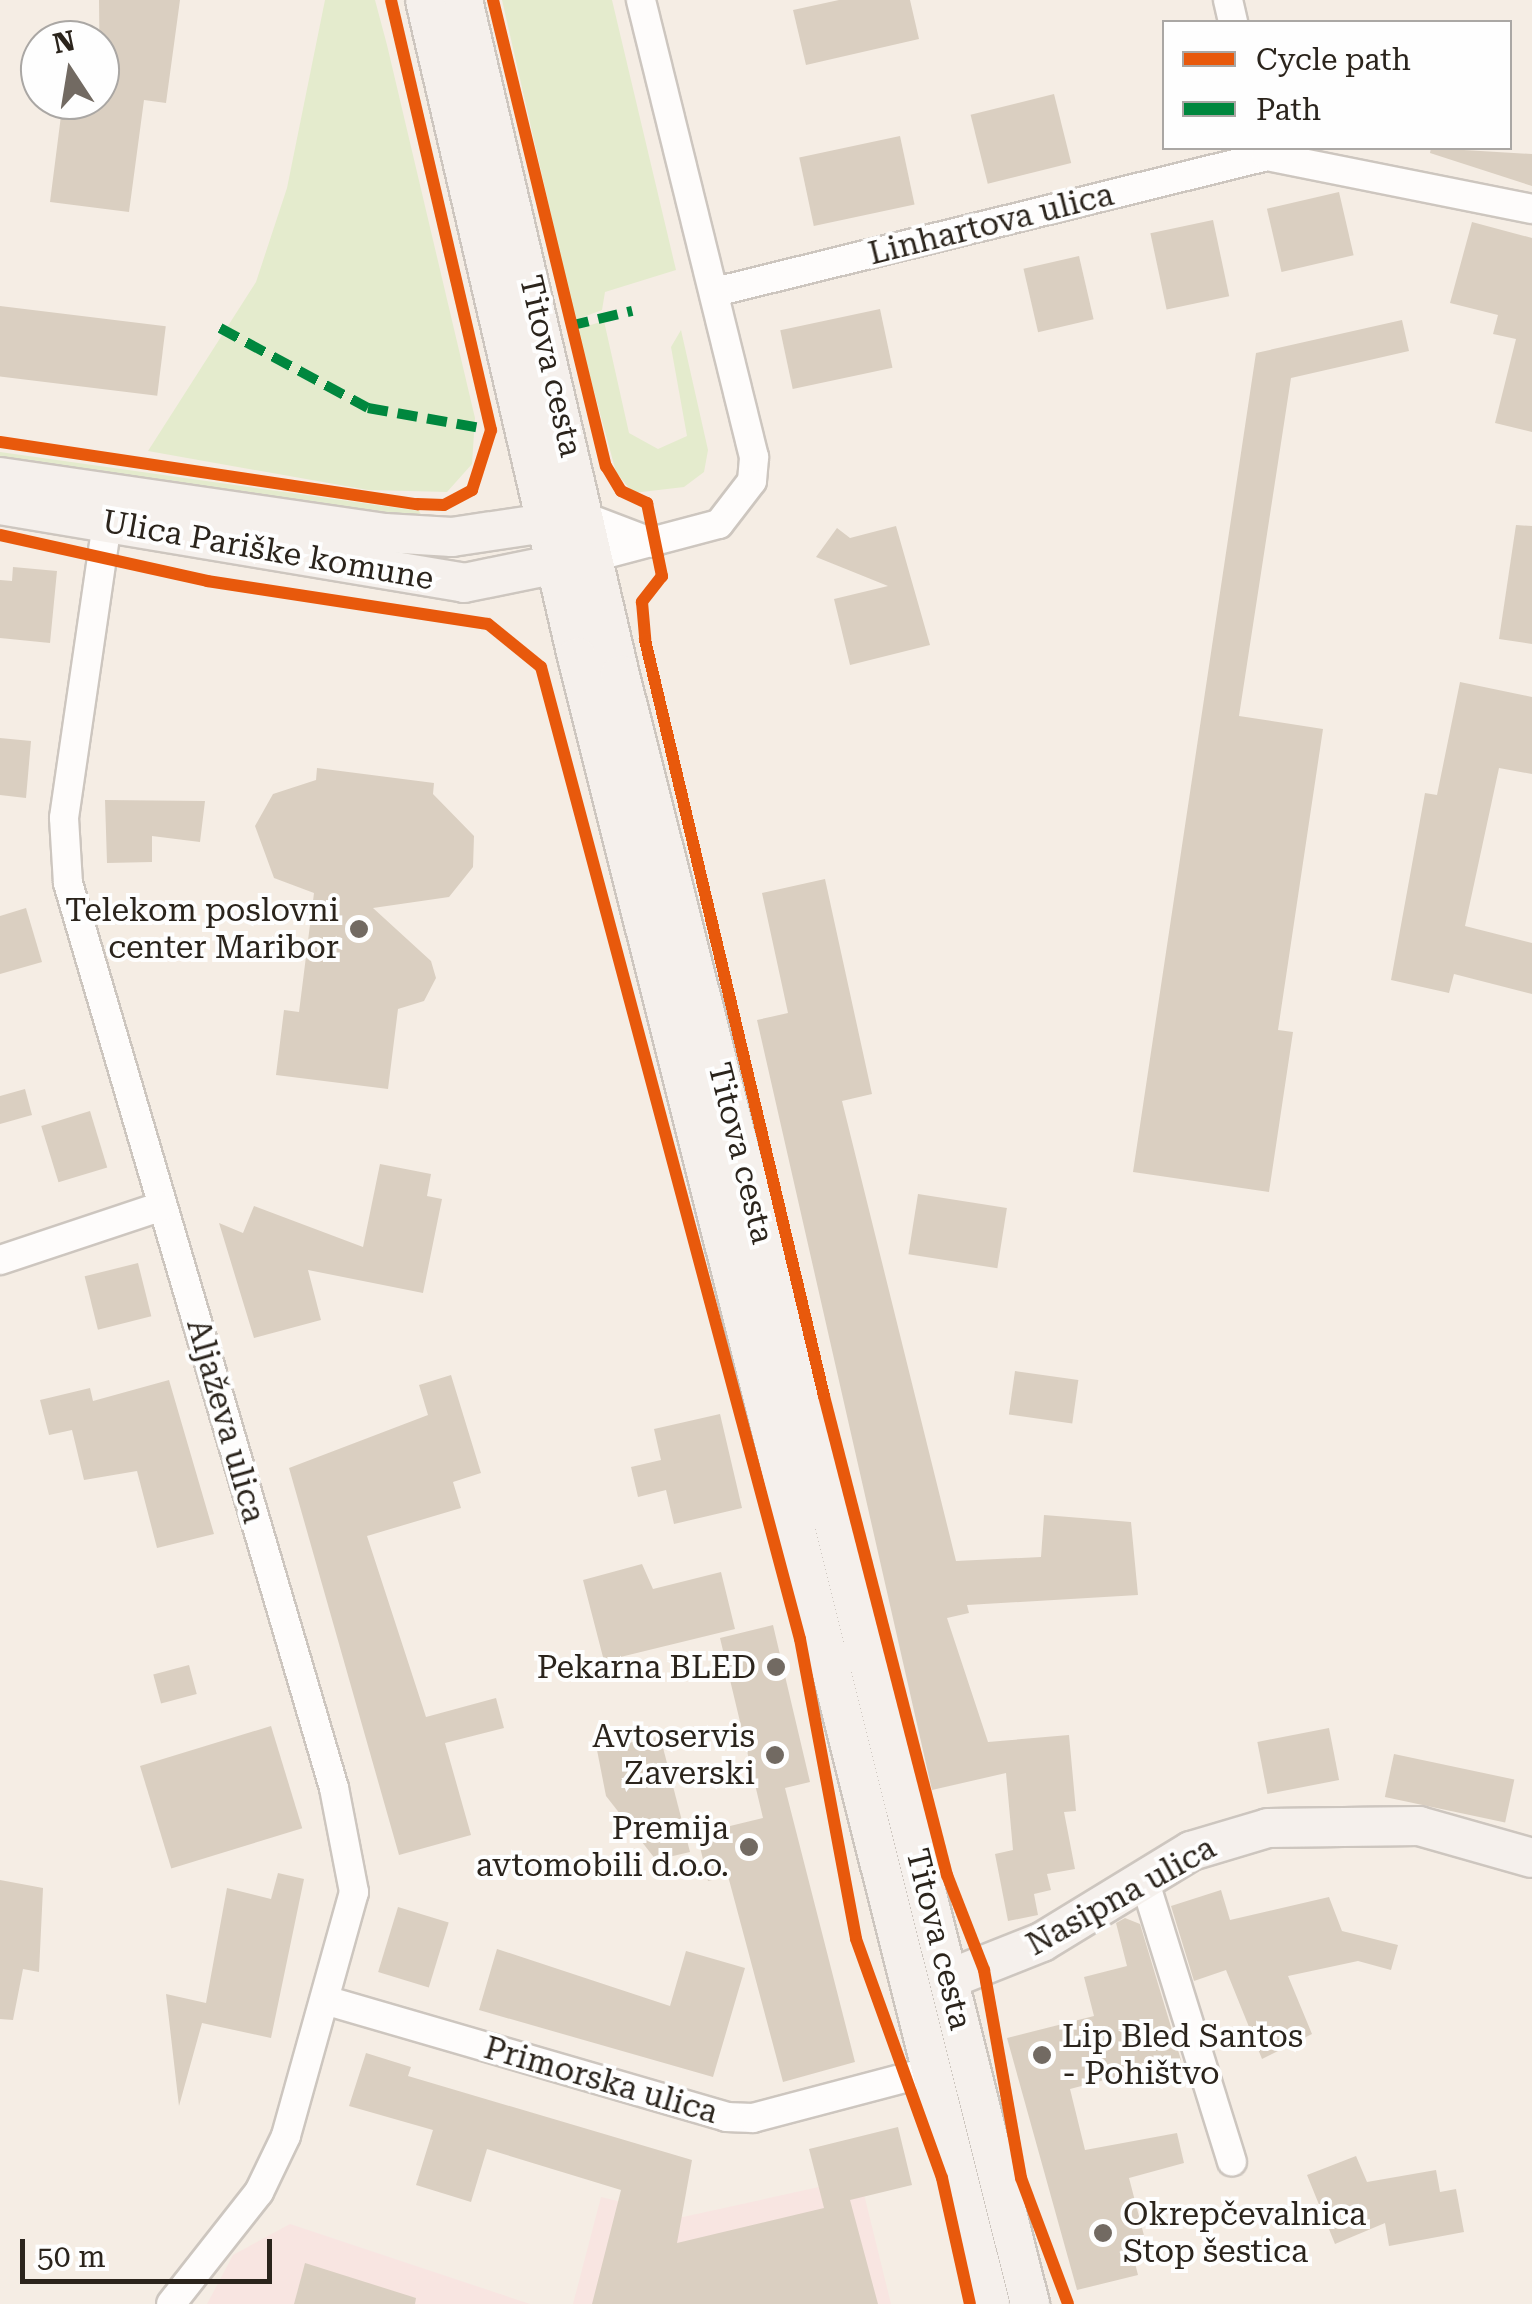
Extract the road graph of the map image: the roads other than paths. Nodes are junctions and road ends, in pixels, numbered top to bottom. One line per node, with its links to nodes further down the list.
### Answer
1 (424, 0): 11 (main road, Titova cesta)
2 (463, 0): 9 (main road, Titova cesta)
3 (641, 0): 6 (street)
4 (1266, 152): 5 (street, Linhartova ulica); 6 (street, Linhartova ulica)
5 (1532, 209)
6 (714, 292): 12 (street)
7 (0, 476): 11 (main road)
8 (0, 505): 10 (main road, Ulica Pariške komune)
9 (586, 517): 11 (main road); 12 (street); 13 (main road, Titova cesta)
10 (107, 523): 13 (main road, Ulica Pariške komune); 14 (street, Aljaževa ulica)
11 (548, 523): 13 (main road, Titova cesta)
12 (655, 544): 13 (street)
13 (575, 560): 18 (main road, Titova cesta); 20 (main road, Titova cesta)
14 (162, 1206): 15 (street); 19 (street, Aljaževa ulica)
15 (0, 1260)
16 (1532, 1858): 17 (main road, Nasipna ulica)
17 (1143, 1876): 18 (main road, Nasipna ulica); 21 (street)
18 (949, 1979): 25 (main road, Titova cesta)
19 (328, 2001): 20 (street, Primorska ulica); 22 (street, Aljaževa ulica)
20 (935, 2070): 24 (main road, Titova cesta)
21 (1232, 2160)
22 (178, 2294): 23 (street, Aljaževa ulica)
23 (154, 2304)
24 (990, 2304)
25 (1030, 2304)

